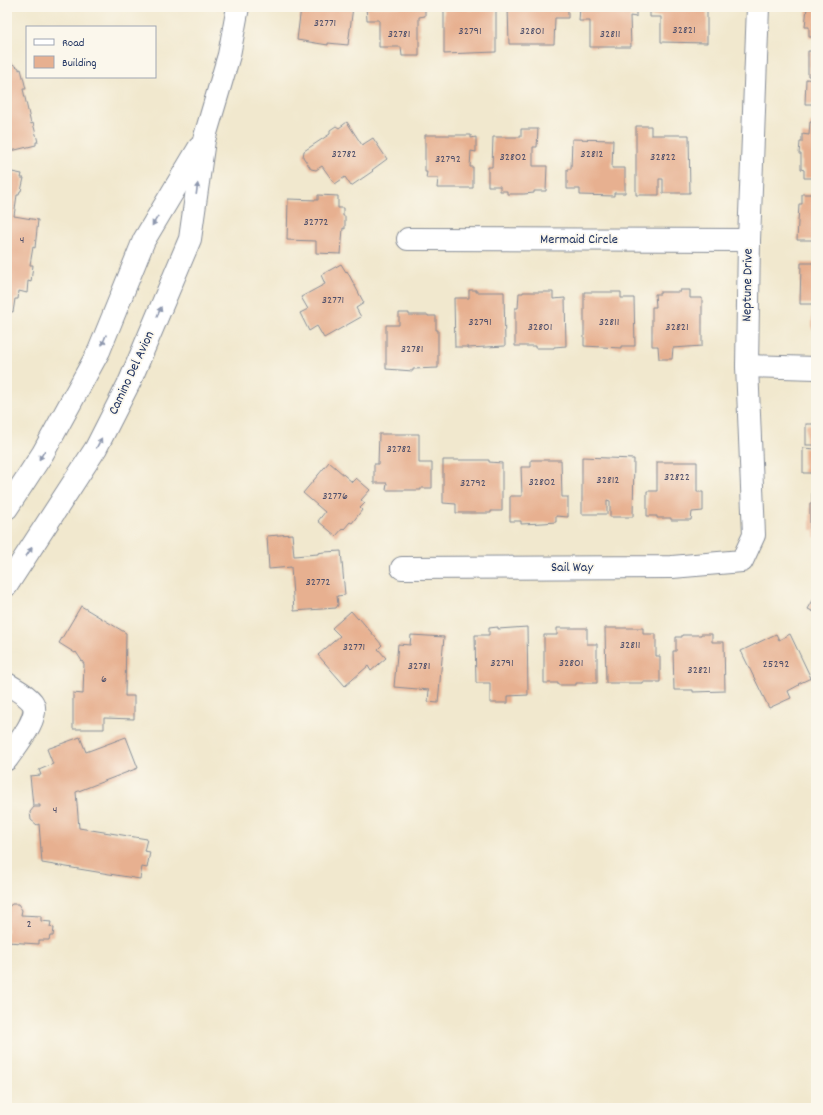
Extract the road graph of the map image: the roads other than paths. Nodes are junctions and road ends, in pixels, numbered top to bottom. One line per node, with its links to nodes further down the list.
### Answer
1 (238, 7): 3 (street, Camino Del Avion)
2 (758, 7): 5 (street, Neptune Drive)
3 (204, 140): 8 (street, Camino Del Avion, one-way to 8); 11 (street, Camino Del Avion, one-way to 3)
4 (408, 239): 5 (street, Mermaid Circle)
5 (749, 240): 6 (street, Neptune Drive)
6 (747, 366): 7 (street); 9 (street, Neptune Drive)
7 (816, 368)
8 (7, 508)
9 (742, 561): 10 (street, Sail Way)
10 (402, 568)
11 (7, 585)
12 (7, 684): 13 (street)
13 (7, 759)

